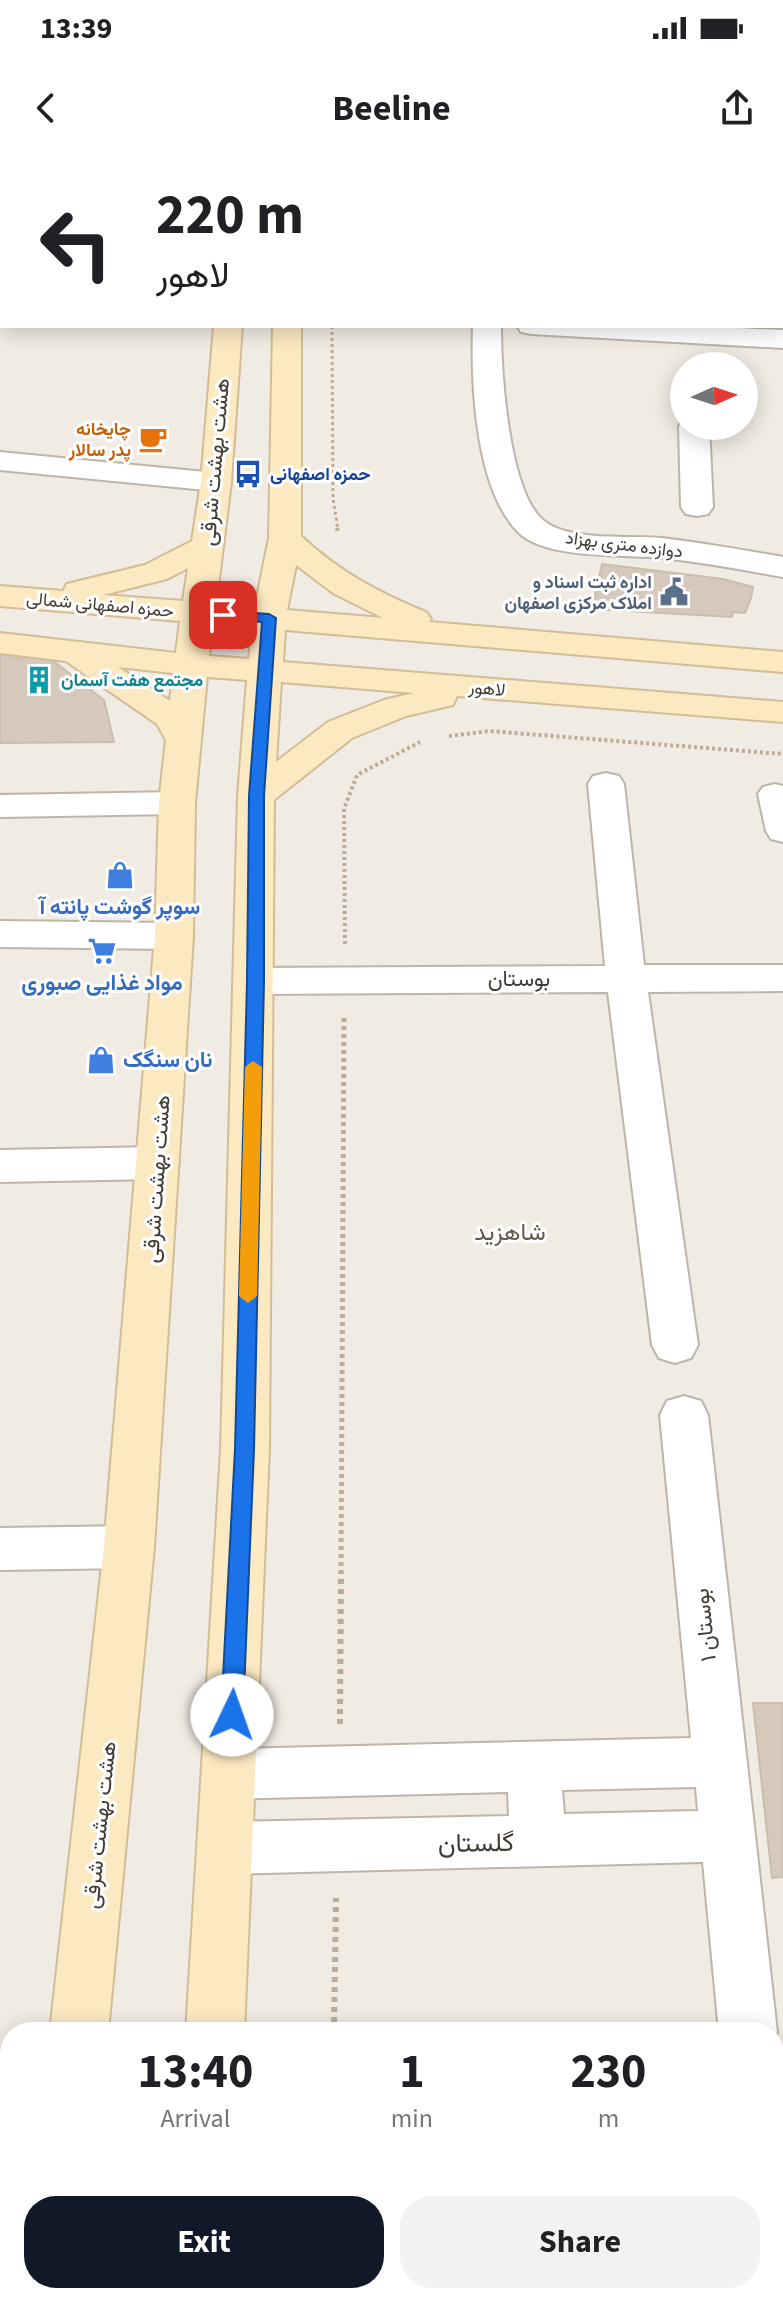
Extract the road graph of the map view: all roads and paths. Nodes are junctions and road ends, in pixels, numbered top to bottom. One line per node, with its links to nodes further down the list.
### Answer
1 (228, 328): 11 (main road, هشت بهشت شرقی)
2 (287, 328): 13 (main road)
3 (332, 328): 14 (path)
4 (487, 328): 16 (street, دوازده متری بهزاد)
5 (611, 328): 6 (street)
6 (691, 330): 7 (street); 8 (street)
7 (783, 339)
8 (692, 352)
9 (695, 440): 12 (street)
10 (0, 461): 11 (street)
11 (216, 482): 15 (main road, هشت بهشت شرقی)
12 (697, 507)
13 (285, 538): 19 (main road); 20 (main road)
14 (339, 539)
15 (208, 545): 17 (main road); 18 (main road, هشت بهشت شرقی)
16 (783, 567)
17 (13, 597): 18 (main road, حمزه اصفهانی شمالی)
18 (199, 613): 19 (main road); 25 (main road, هشت بهشت شرقی)
19 (269, 618): 20 (main road); 26 (main road)
20 (457, 636): 22 (main road)
21 (0, 643): 23 (main road)
22 (581, 646): 24 (main road); 28 (main road)
23 (71, 652): 25 (main road); 32 (main road)
24 (783, 662)
25 (191, 665): 26 (main road, لاهور); 32 (main road, هشت بهشت شرقی)
26 (267, 670): 27 (main road, لاهور); 36 (main road)
27 (487, 689): 28 (main road, لاهور); 36 (main road)
28 (583, 696): 29 (main road, لاهور)
29 (783, 712)
30 (438, 737): 33 (path)
31 (425, 739): 44 (path)
32 (183, 740): 37 (main road, هشت بهشت شرقی)
33 (783, 754)
34 (606, 784): 42 (street)
35 (775, 794): 39 (street)
36 (256, 796): 45 (main road)
37 (177, 803): 38 (street); 41 (main road, هشت بهشت شرقی)
38 (0, 806)
39 (783, 831)
40 (0, 934): 41 (street)
41 (174, 936): 46 (main road, هشت بهشت شرقی)
42 (626, 978): 43 (street, بوستان); 44 (street, بوستان); 48 (street)
43 (783, 978)
44 (345, 980): 45 (street, بوستان); 54 (path)
45 (255, 981): 55 (main road)
46 (158, 1163): 47 (street); 50 (main road, هشت بهشت شرقی)
47 (0, 1166)
48 (675, 1345)
49 (684, 1415): 52 (street, بوستان ۱)
50 (129, 1547): 51 (street); 60 (main road, هشت بهشت شرقی)
51 (0, 1549)
52 (720, 1762): 53 (street); 56 (street, بوستان ۱)
53 (534, 1767): 54 (street); 57 (street)
54 (340, 1771): 55 (street)
55 (229, 1774): 59 (main road)
56 (726, 1836): 57 (street, گلستان); 63 (street, بوستان ۱)
57 (538, 1842): 58 (street, گلستان)
58 (337, 1846): 59 (street, گلستان); 62 (path)
59 (225, 1848): 61 (main road)
60 (80, 2022)
61 (216, 2022)
62 (334, 2022)
63 (747, 2022)

